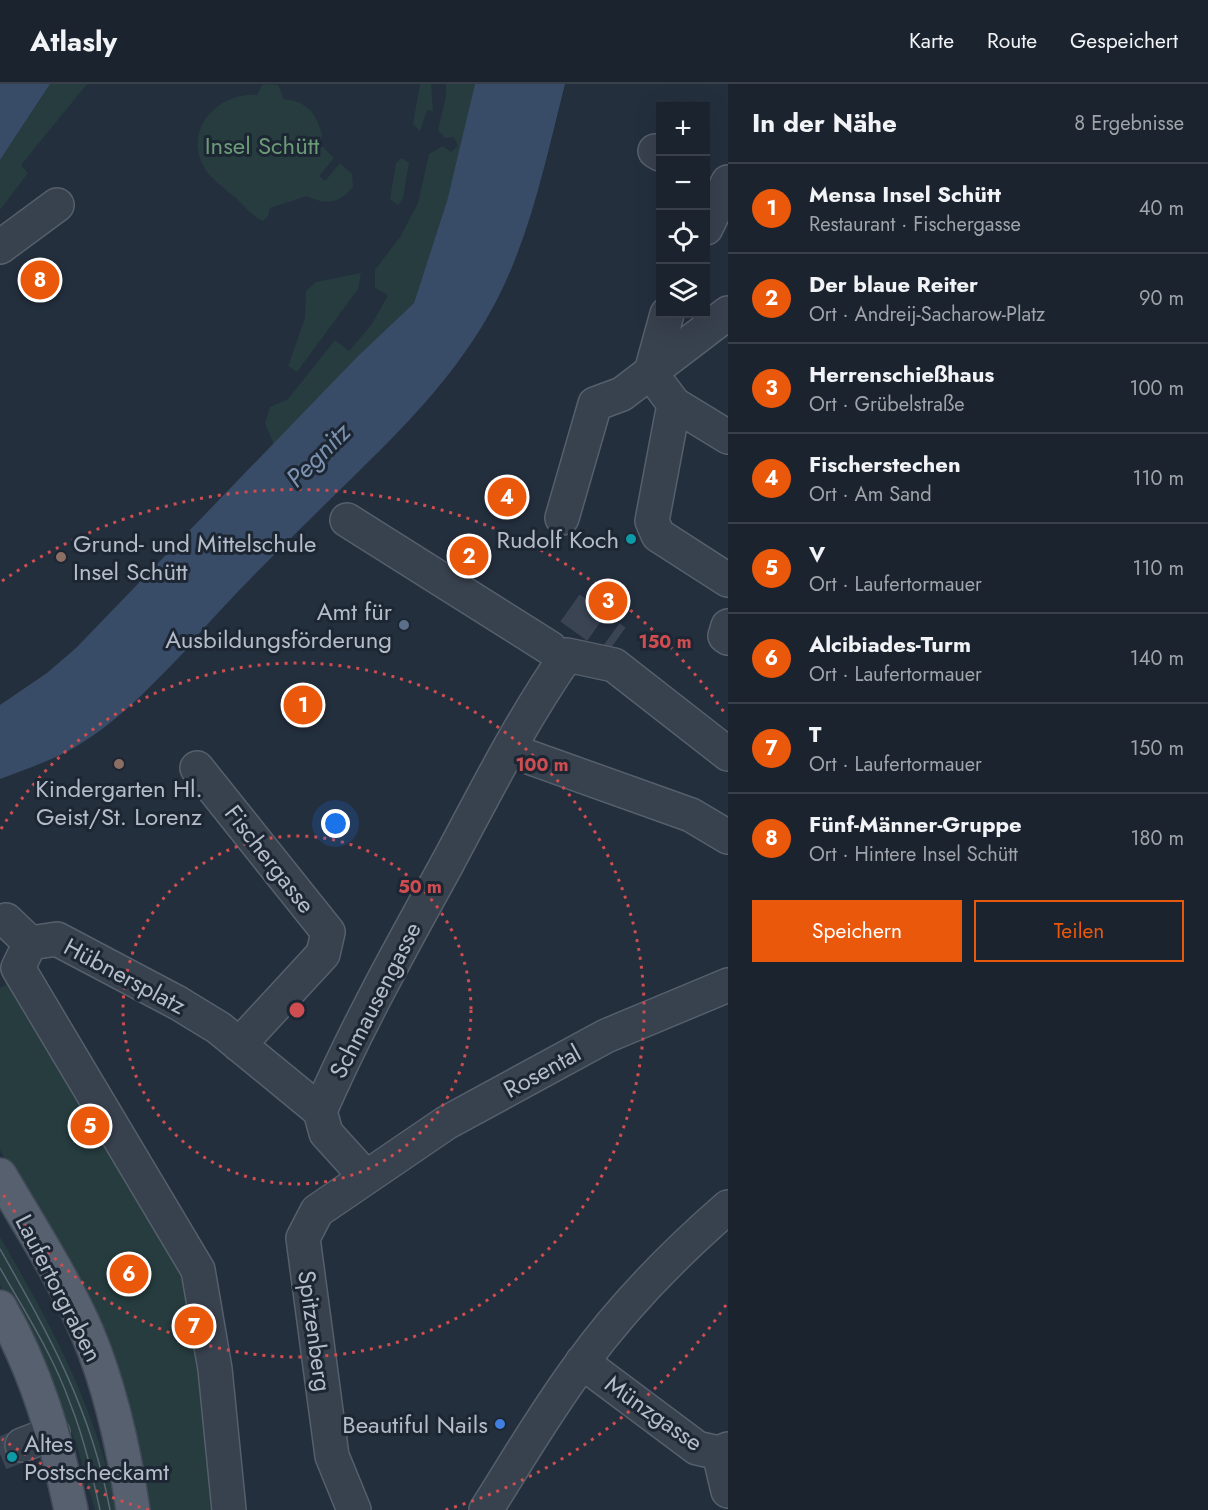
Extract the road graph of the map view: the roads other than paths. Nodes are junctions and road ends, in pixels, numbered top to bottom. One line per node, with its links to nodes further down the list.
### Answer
1 (719, 184): 3 (street)
2 (57, 205): 4 (street)
3 (710, 212)
4 (0, 247)
5 (728, 313): 7 (street)
6 (666, 318): 7 (street)
7 (651, 372): 8 (street); 10 (street)
8 (674, 404): 9 (street); 12 (street)
9 (728, 437)
10 (562, 518)
11 (347, 520): 15 (street)
12 (728, 580)
13 (728, 626): 14 (street)
14 (728, 638)
15 (559, 651): 16 (street, Schmausengasse); 17 (street)
16 (508, 750): 19 (street); 24 (street, Schmausengasse)
17 (728, 754)
18 (197, 768): 23 (street, Fischergasse)
19 (728, 837)
20 (6, 920): 21 (street)
21 (24, 956): 23 (street, Hübnersplatz); 36 (street)
22 (728, 986): 26 (street, Rosental)
23 (239, 1045): 24 (street, Hübnersplatz)
24 (320, 1111): 26 (street, Hübnersplatz)
25 (0, 1175): 35 (main road, Laufertorgraben)
26 (365, 1176): 37 (street, Spitzenberg)
27 (728, 1207): 29 (street)
28 (4, 1322): 30 (main road)
29 (582, 1362): 32 (street, Münzgasse); 38 (street)
30 (53, 1433): 31 (street); 34 (main road)
31 (22, 1445)
32 (724, 1451): 33 (street)
33 (728, 1491): 39 (street)
34 (72, 1510)
35 (133, 1510)
36 (229, 1510)
37 (354, 1510)
38 (486, 1510)
39 (715, 1510)

